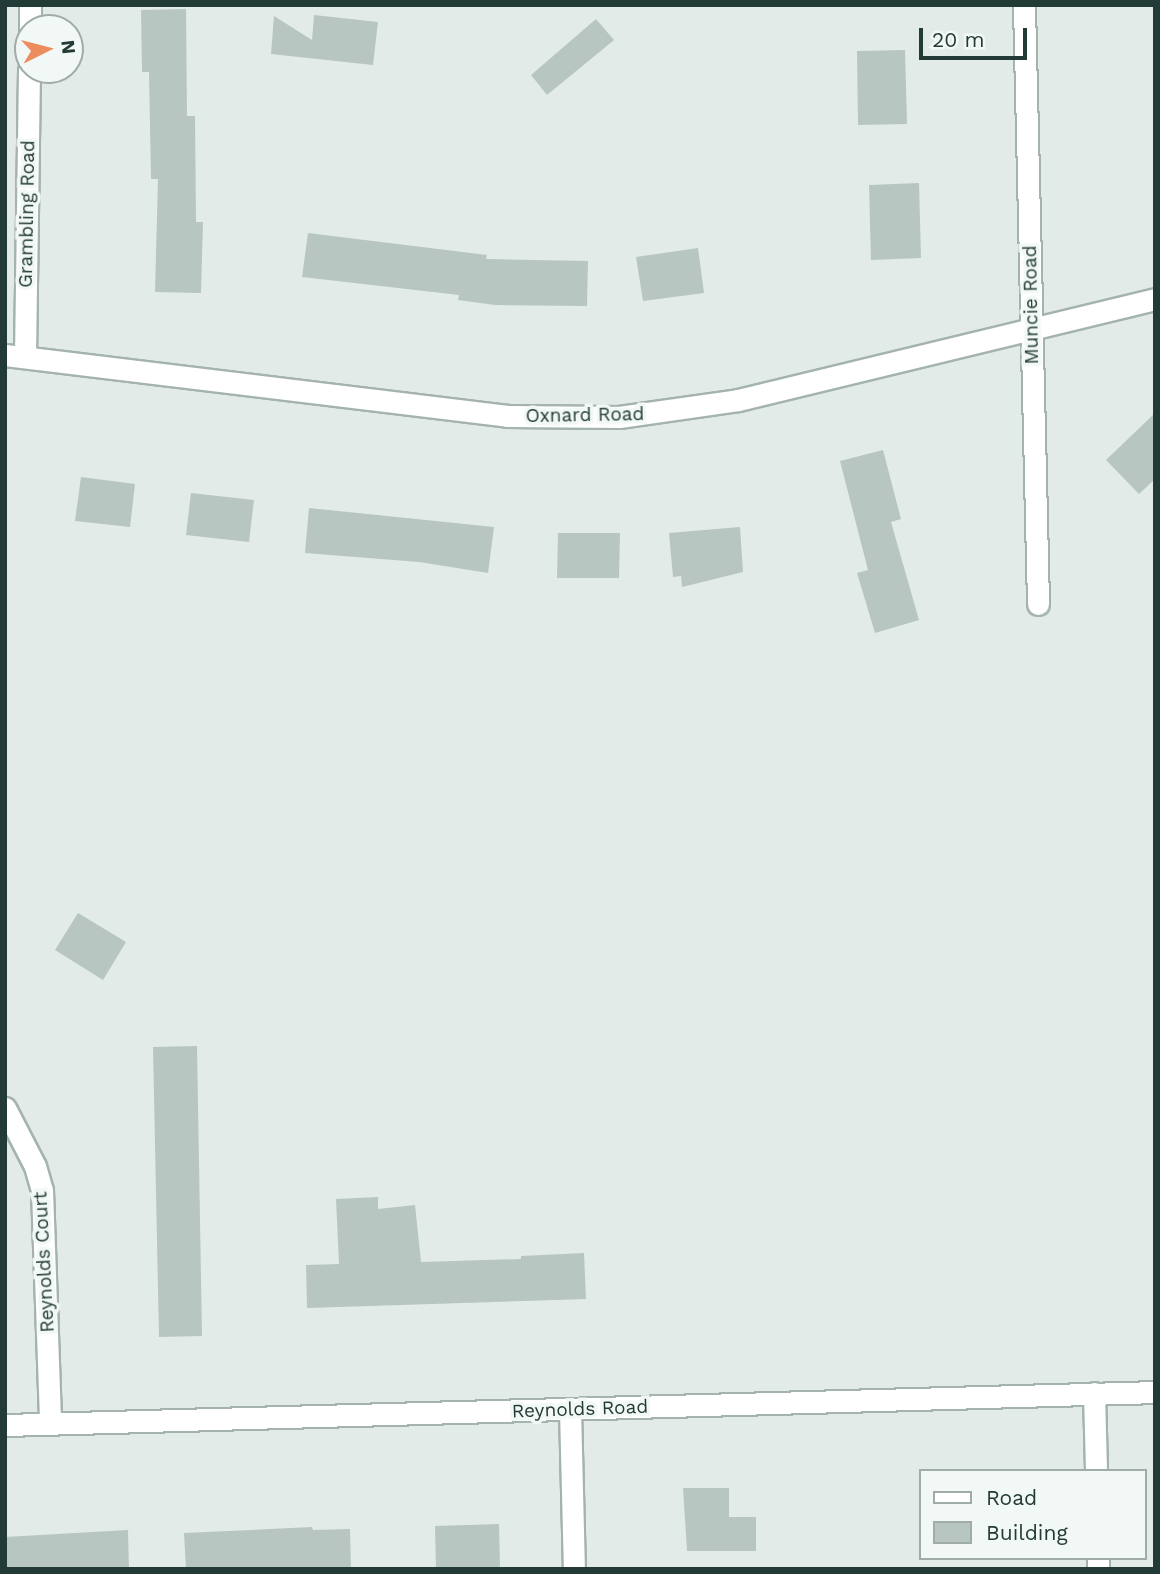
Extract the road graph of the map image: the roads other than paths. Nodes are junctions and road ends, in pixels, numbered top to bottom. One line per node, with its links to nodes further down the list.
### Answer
1 (1024, 5): 4 (street, Muncie Road)
2 (28, 84): 5 (street, Grambling Road)
3 (1155, 299): 4 (street, Oxnard Road)
4 (1032, 329): 5 (street, Oxnard Road); 6 (street, Muncie Road)
5 (15, 356)
6 (1038, 604)
7 (5, 1108): 11 (street, Reynolds Court)
8 (1155, 1392): 9 (street, Reynolds Road)
9 (1094, 1393): 10 (street, Reynolds Road); 13 (street)
10 (570, 1409): 11 (street, Reynolds Road); 14 (street)
11 (50, 1423): 12 (street, Reynolds Road)
12 (5, 1425)
13 (1096, 1469)
14 (574, 1569)

